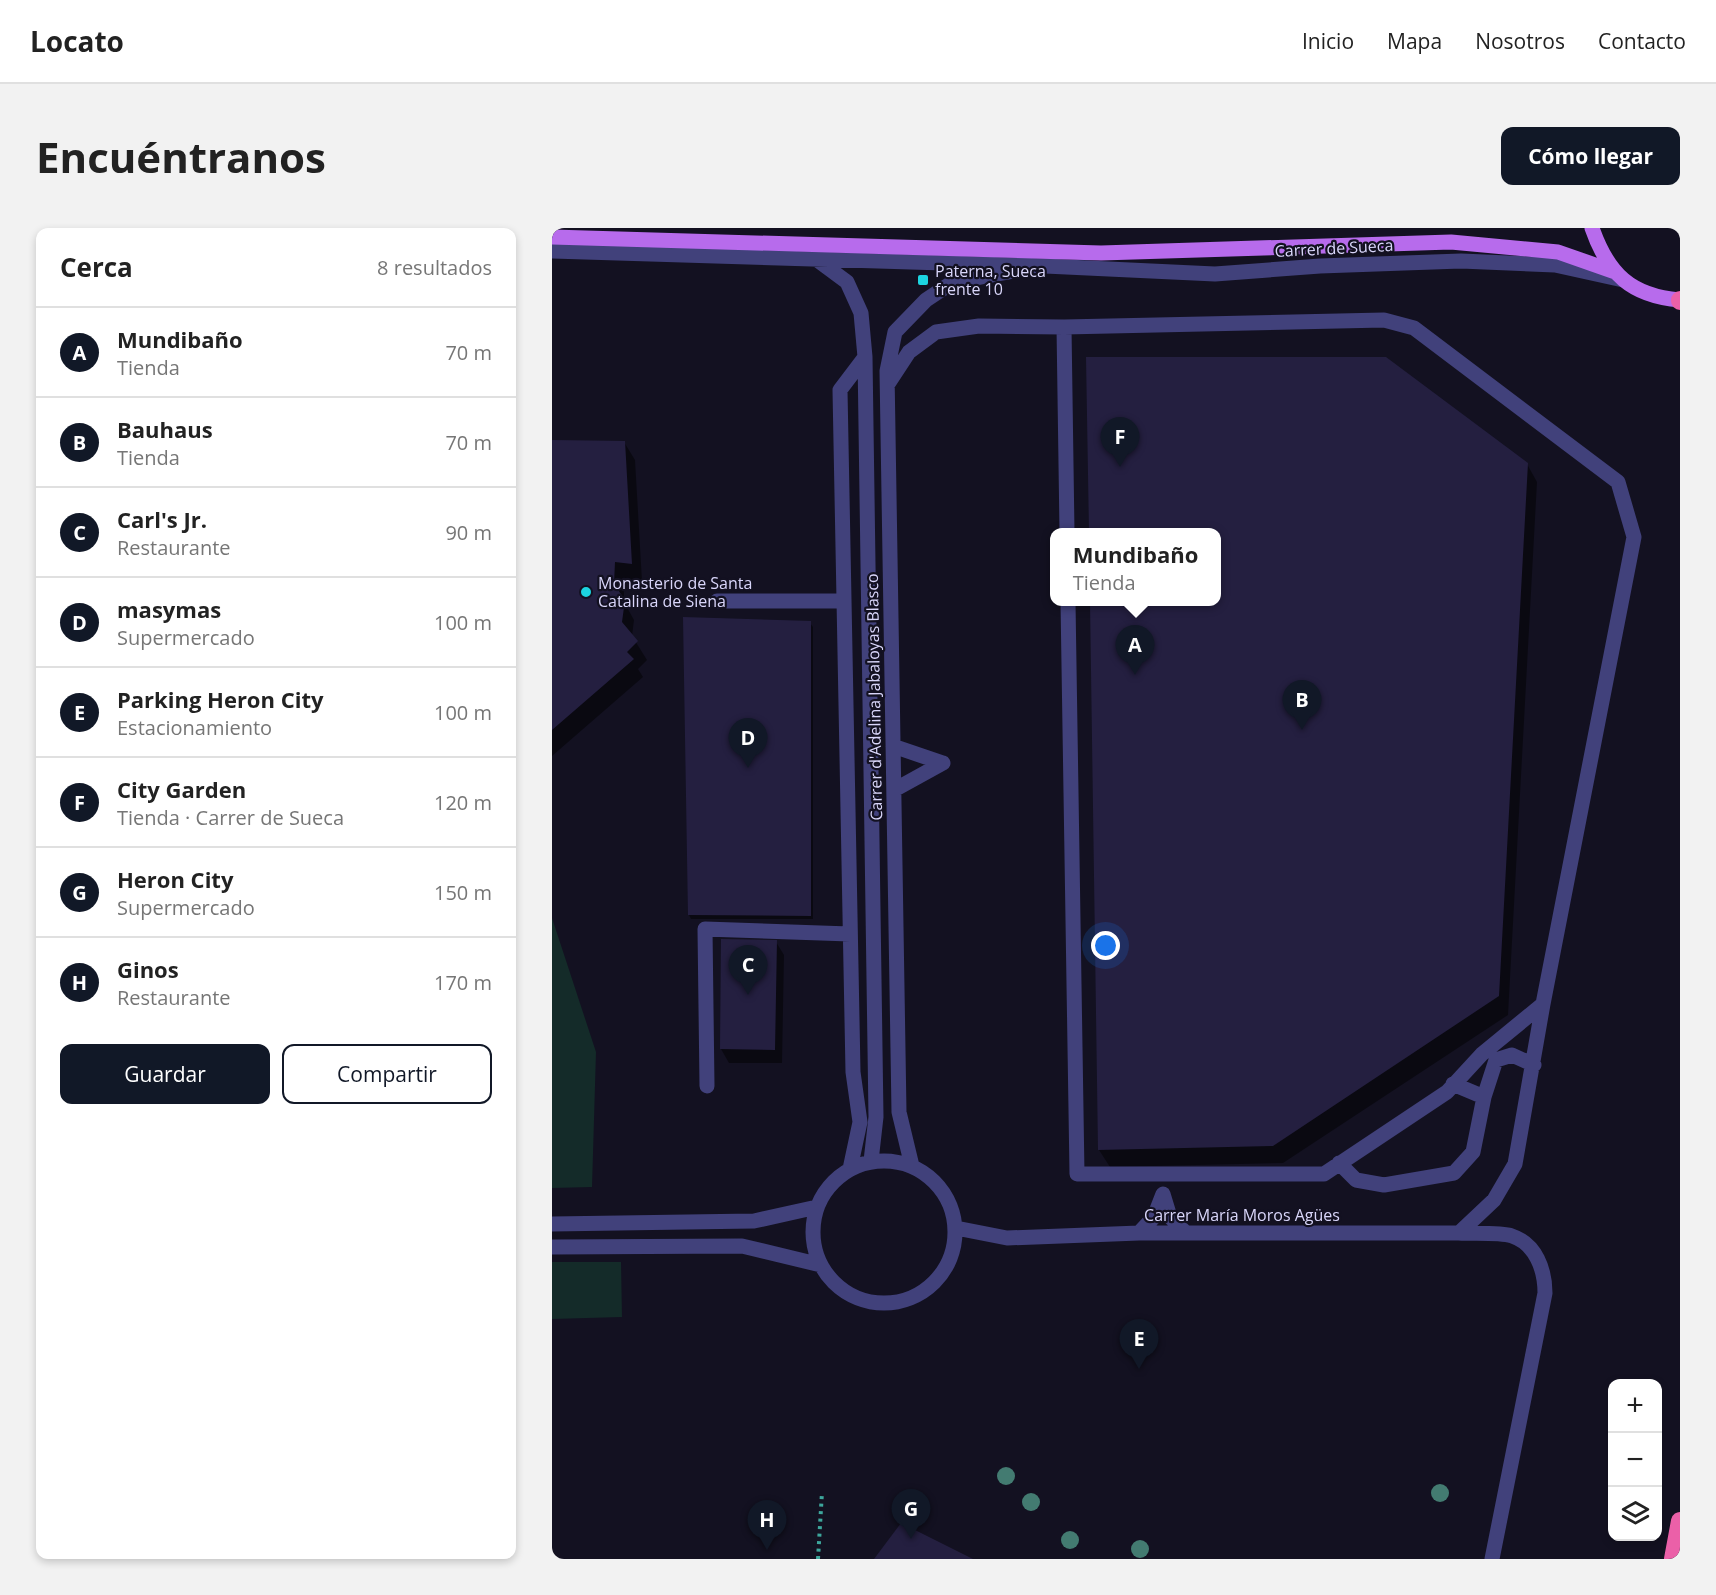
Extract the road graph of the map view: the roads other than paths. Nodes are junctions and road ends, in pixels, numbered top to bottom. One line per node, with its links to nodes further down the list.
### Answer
1 (1592, 228): 6 (main road)
2 (552, 237): 6 (main road, Carrer de Sueca)
3 (552, 251): 4 (street, Carrer de Sueca)
4 (816, 259): 5 (street, Carrer de Sueca); 10 (street, Carrer d'Adelina Jabaloyas Blasco)
5 (1045, 266): 6 (street, Carrer de Sueca); 7 (street, Carrer de Sueca)
6 (1619, 276): 8 (main road)
7 (980, 277): 11 (street, Carrer d'Adelina Jabaloyas Blasco)
8 (1680, 300)
9 (1064, 327): 11 (street); 12 (street); 19 (street)
10 (865, 357): 14 (street, Carrer d'Adelina Jabaloyas Blasco); 24 (street, Carrer d'Adelina Jabaloyas Blasco)
11 (888, 384): 16 (street, Carrer d'Adelina Jabaloyas Blasco)
12 (1067, 528)
13 (717, 601): 14 (street)
14 (844, 601): 18 (street, Carrer d'Adelina Jabaloyas Blasco)
15 (1068, 606): 28 (street)
16 (893, 746): 17 (street, Carrer d'Adelina Jabaloyas Blasco); 17 (street)
17 (894, 790): 26 (street, Carrer d'Adelina Jabaloyas Blasco)
18 (850, 934): 22 (street); 27 (street, Carrer d'Adelina Jabaloyas Blasco)
19 (1544, 1004): 20 (street); 21 (street)
20 (1534, 1065): 23 (street); 35 (street)
21 (1453, 1084): 23 (street); 25 (street)
22 (707, 1086)
23 (1484, 1097): 25 (street)
24 (871, 1161): 26 (street); 27 (street)
25 (1340, 1163): 28 (street)
26 (912, 1166): 32 (street)
27 (850, 1169): 30 (street)
28 (1161, 1174): 29 (street)
29 (1162, 1194): 33 (street); 34 (street)
30 (817, 1207): 31 (street); 37 (street)
31 (552, 1224)
32 (956, 1228): 33 (street, Carrer María Moros Agües); 37 (street)
33 (1138, 1233): 34 (street, Carrer María Moros Agües)
34 (1186, 1233): 35 (street, Carrer María Moros Agües)
35 (1460, 1233): 39 (street, Carrer María Moros Agües)
36 (552, 1247): 37 (street)
37 (821, 1265)
38 (1680, 1521): 40 (highway)
39 (1492, 1559)
40 (1673, 1559)

